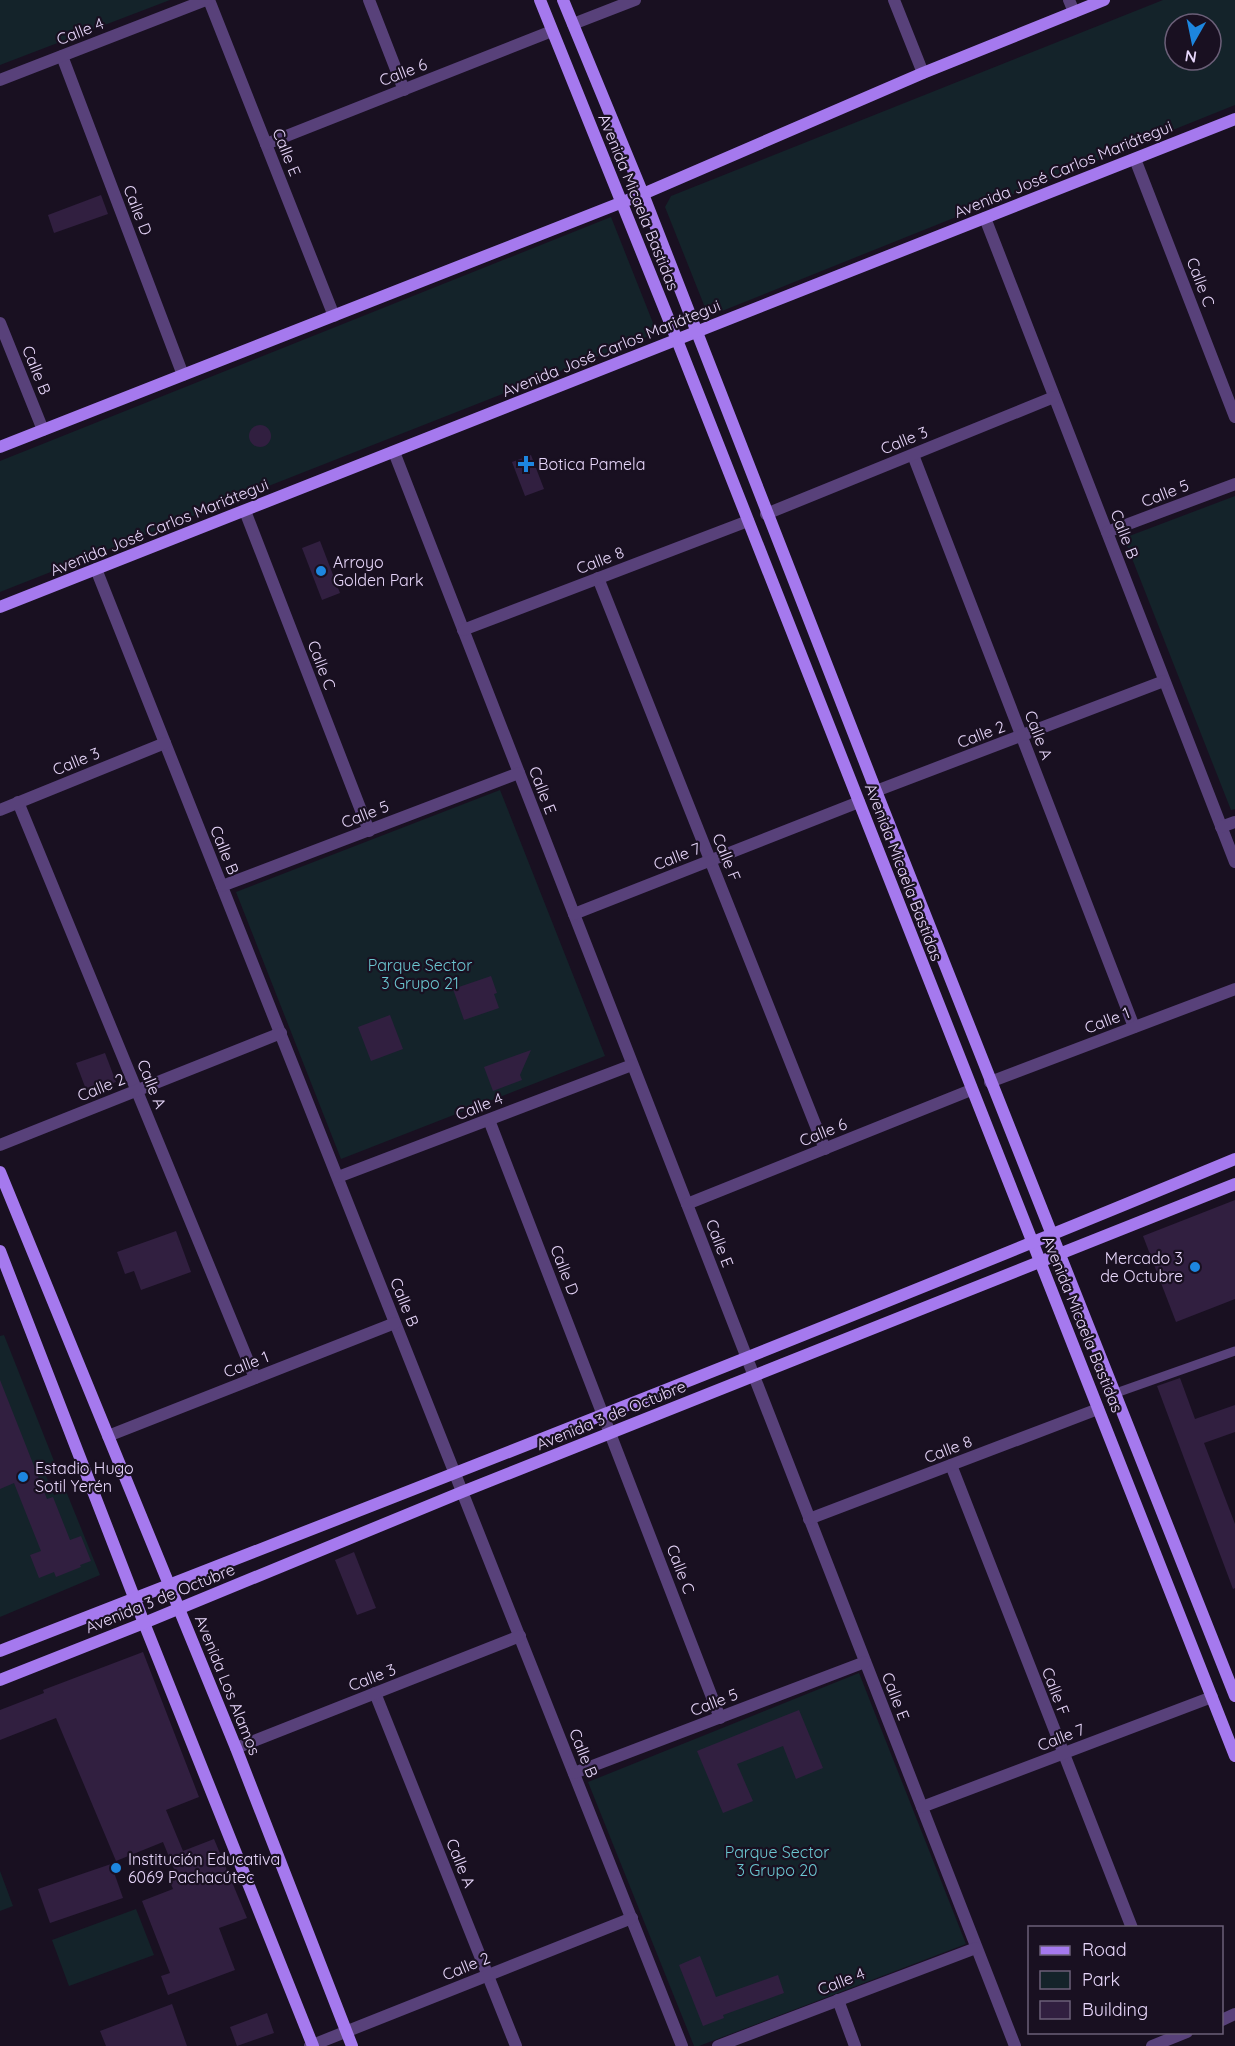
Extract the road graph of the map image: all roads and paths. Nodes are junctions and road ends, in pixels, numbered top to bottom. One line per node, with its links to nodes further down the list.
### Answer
1 (207, 0): 11 (street, Calle 4); 16 (street, Calle E)
2 (369, 0): 14 (street)
3 (540, 0): 10 (street, Avenida Micaela Bastidas)
4 (563, 0): 9 (street, Avenida Micaela Bastidas)
5 (635, 0): 9 (street)
6 (894, 0): 12 (street)
7 (1104, 0): 8 (street)
8 (1071, 6): 12 (street)
9 (573, 24): 18 (street, Avenida Micaela Bastidas)
10 (552, 32): 14 (street, Calle 6); 19 (street, Avenida Micaela Bastidas)
11 (62, 56): 13 (street, Calle 4); 25 (street, Calle D)
12 (923, 73): 18 (street)
13 (0, 80)
14 (404, 90): 16 (street, Calle 6)
15 (1235, 119): 17 (street, Avenida José Carlos Mariátegui)
16 (266, 144): 21 (street, Calle E)
17 (1135, 159): 20 (street, Avenida José Carlos Mariátegui); 27 (street, Calle C)
18 (643, 194): 19 (street); 23 (street, Avenida Micaela Bastidas)
19 (621, 203): 21 (street); 24 (street, Avenida Micaela Bastidas)
20 (984, 218): 23 (street, Avenida José Carlos Mariátegui); 26 (street, Calle B)
21 (334, 316): 25 (street)
22 (0, 323): 28 (street, Calle B)
23 (697, 332): 24 (street, Avenida José Carlos Mariátegui); 34 (street, Avenida Micaela Bastidas)
24 (677, 340): 30 (street, Avenida José Carlos Mariátegui); 35 (street, Avenida Micaela Bastidas)
25 (183, 375): 28 (street)
26 (1054, 397): 31 (street, Calle 3); 36 (street, Calle B)
27 (1235, 417)
28 (43, 430): 29 (street)
29 (0, 447)
30 (394, 452): 33 (street, Avenida José Carlos Mariátegui); 40 (street, Calle E)
31 (913, 454): 34 (street, Calle 3); 42 (street, Calle A)
32 (1235, 484): 36 (street, Calle 5)
33 (245, 511): 37 (street, Avenida José Carlos Mariátegui); 51 (street, Calle C)
34 (766, 514): 45 (street, Avenida Micaela Bastidas)
35 (748, 521): 38 (street, Calle 8); 47 (street, Avenida Micaela Bastidas)
36 (1107, 532): 41 (street, Calle B)
37 (96, 569): 39 (street, Avenida José Carlos Mariátegui); 43 (street, Calle B)
38 (598, 578): 40 (street, Calle 8); 52 (street, Calle F)
39 (0, 608)
40 (463, 630): 44 (street, Calle E)
41 (1164, 681): 42 (street, Calle 2); 50 (street, Calle B)
42 (1022, 735): 45 (street, Calle 2); 57 (street, Calle A)
43 (165, 743): 46 (street, Calle 3); 54 (street, Calle B)
44 (519, 773): 51 (street, Calle 5); 55 (street, Calle E)
45 (876, 791): 60 (street, Avenida Micaela Bastidas)
46 (18, 802): 48 (street, Calle 3); 62 (street, Calle A)
47 (859, 802): 52 (street, Calle 7); 61 (street, Avenida Micaela Bastidas)
48 (0, 810)
49 (1235, 822): 50 (street)
50 (1221, 827): 53 (street, Calle B)
51 (369, 831): 54 (street, Calle 5)
52 (710, 861): 55 (street, Calle 7); 65 (street, Calle F)
53 (1235, 862)
54 (222, 886): 58 (street, Calle B)
55 (574, 914): 59 (street, Calle E)
56 (1235, 989): 57 (street, Calle 1)
57 (1134, 1027): 60 (street, Calle 1)
58 (280, 1033): 62 (street, Calle 2); 68 (street, Calle B)
59 (632, 1065): 63 (street, Calle 4); 70 (street, Calle E)
60 (990, 1082): 71 (street, Avenida Micaela Bastidas)
61 (971, 1090): 65 (street, Calle 6); 72 (street, Avenida Micaela Bastidas)
62 (136, 1091): 64 (street, Calle 2); 80 (street, Calle A)
63 (489, 1120): 68 (street, Calle 4); 83 (street, Calle D)
64 (0, 1145)
65 (825, 1149): 70 (street, Calle 6)
66 (1235, 1159): 71 (street, Avenida 3 de Octubre)
67 (0, 1172): 85 (street, Avenida Los Alamos)
68 (338, 1177): 76 (street, Calle B)
69 (1235, 1184): 74 (street, Avenida 3 de Octubre)
70 (687, 1204): 78 (street, Calle E)
71 (1052, 1235): 72 (street, Avenida 3 de Octubre); 74 (street, Avenida Micaela Bastidas)
72 (1033, 1242): 75 (street, Avenida Micaela Bastidas); 78 (street, Avenida 3 de Octubre)
73 (0, 1251): 91 (street)
74 (1059, 1254): 75 (street, Avenida 3 de Octubre); 81 (street, Avenida Micaela Bastidas)
75 (1041, 1262): 79 (street, Avenida 3 de Octubre); 82 (street, Avenida Micaela Bastidas)
76 (395, 1323): 80 (street, Calle 1); 87 (street, Calle B)
77 (1235, 1351): 81 (lane)
78 (746, 1357): 79 (street, Calle E); 83 (street, Avenida 3 de Octubre)
79 (754, 1376): 84 (street, Avenida 3 de Octubre); 89 (street, Calle E)
80 (255, 1378): 85 (street, Calle 1)
81 (1116, 1394): 99 (street, Avenida Micaela Bastidas)
82 (1098, 1409): 86 (street, Calle 8); 100 (street, Avenida Micaela Bastidas)
83 (603, 1415): 84 (street, Calle D); 87 (street, Avenida 3 de Octubre)
84 (610, 1433): 88 (street, Avenida 3 de Octubre); 101 (street, Calle C)
85 (108, 1436): 90 (street, Avenida Los Alamos)
86 (951, 1465): 89 (street, Calle 8); 103 (street, Calle F)
87 (455, 1473): 88 (street, Calle B); 90 (street, Avenida 3 de Octubre)
88 (462, 1492): 92 (street, Avenida 3 de Octubre); 94 (street, Calle B)
89 (809, 1519): 96 (street, Calle E)
90 (169, 1585): 91 (street, Avenida 3 de Octubre); 92 (street, Avenida Los Alamos)
91 (135, 1598): 93 (street); 95 (street, Avenida 3 de Octubre)
92 (180, 1609): 93 (street, Avenida 3 de Octubre); 102 (street, Avenida Los Alamos)
93 (144, 1623): 97 (street, Avenida 3 de Octubre); 114 (street)
94 (520, 1636): 98 (street, Calle 3); 105 (street, Calle B)
95 (0, 1651)
96 (865, 1662): 101 (street, Calle 5); 106 (street, Calle E)
97 (0, 1680)
98 (375, 1693): 102 (street, Calle 3); 110 (street, Calle A)
99 (1235, 1696)
100 (1212, 1697): 103 (street, Calle 7); 104 (street, Avenida Micaela Bastidas)
101 (720, 1718): 105 (street, Calle 5)
102 (236, 1748): 112 (street, Avenida Los Alamos)
103 (1063, 1754): 106 (street, Calle 7); 108 (street, Calle F)
104 (1235, 1756)
105 (574, 1773): 107 (street, Calle B)
106 (922, 1807): 109 (street, Calle E)
107 (632, 1918): 110 (street, Calle 2); 117 (street, Calle B)
108 (1131, 1926)
109 (976, 1948): 111 (street, Calle 4); 120 (street, Calle E)
110 (487, 1976): 112 (street, Calle 2); 116 (street, Calle A)
111 (838, 2000): 118 (street, Calle 4); 119 (street)
112 (346, 2031): 114 (street, Calle 2); 115 (street, Avenida Los Alamos)
113 (1179, 2034): 121 (street)
114 (312, 2046)
115 (352, 2046)
116 (516, 2046)
117 (682, 2046)
118 (718, 2046)
119 (855, 2046)
120 (1015, 2046)
121 (1152, 2046)

